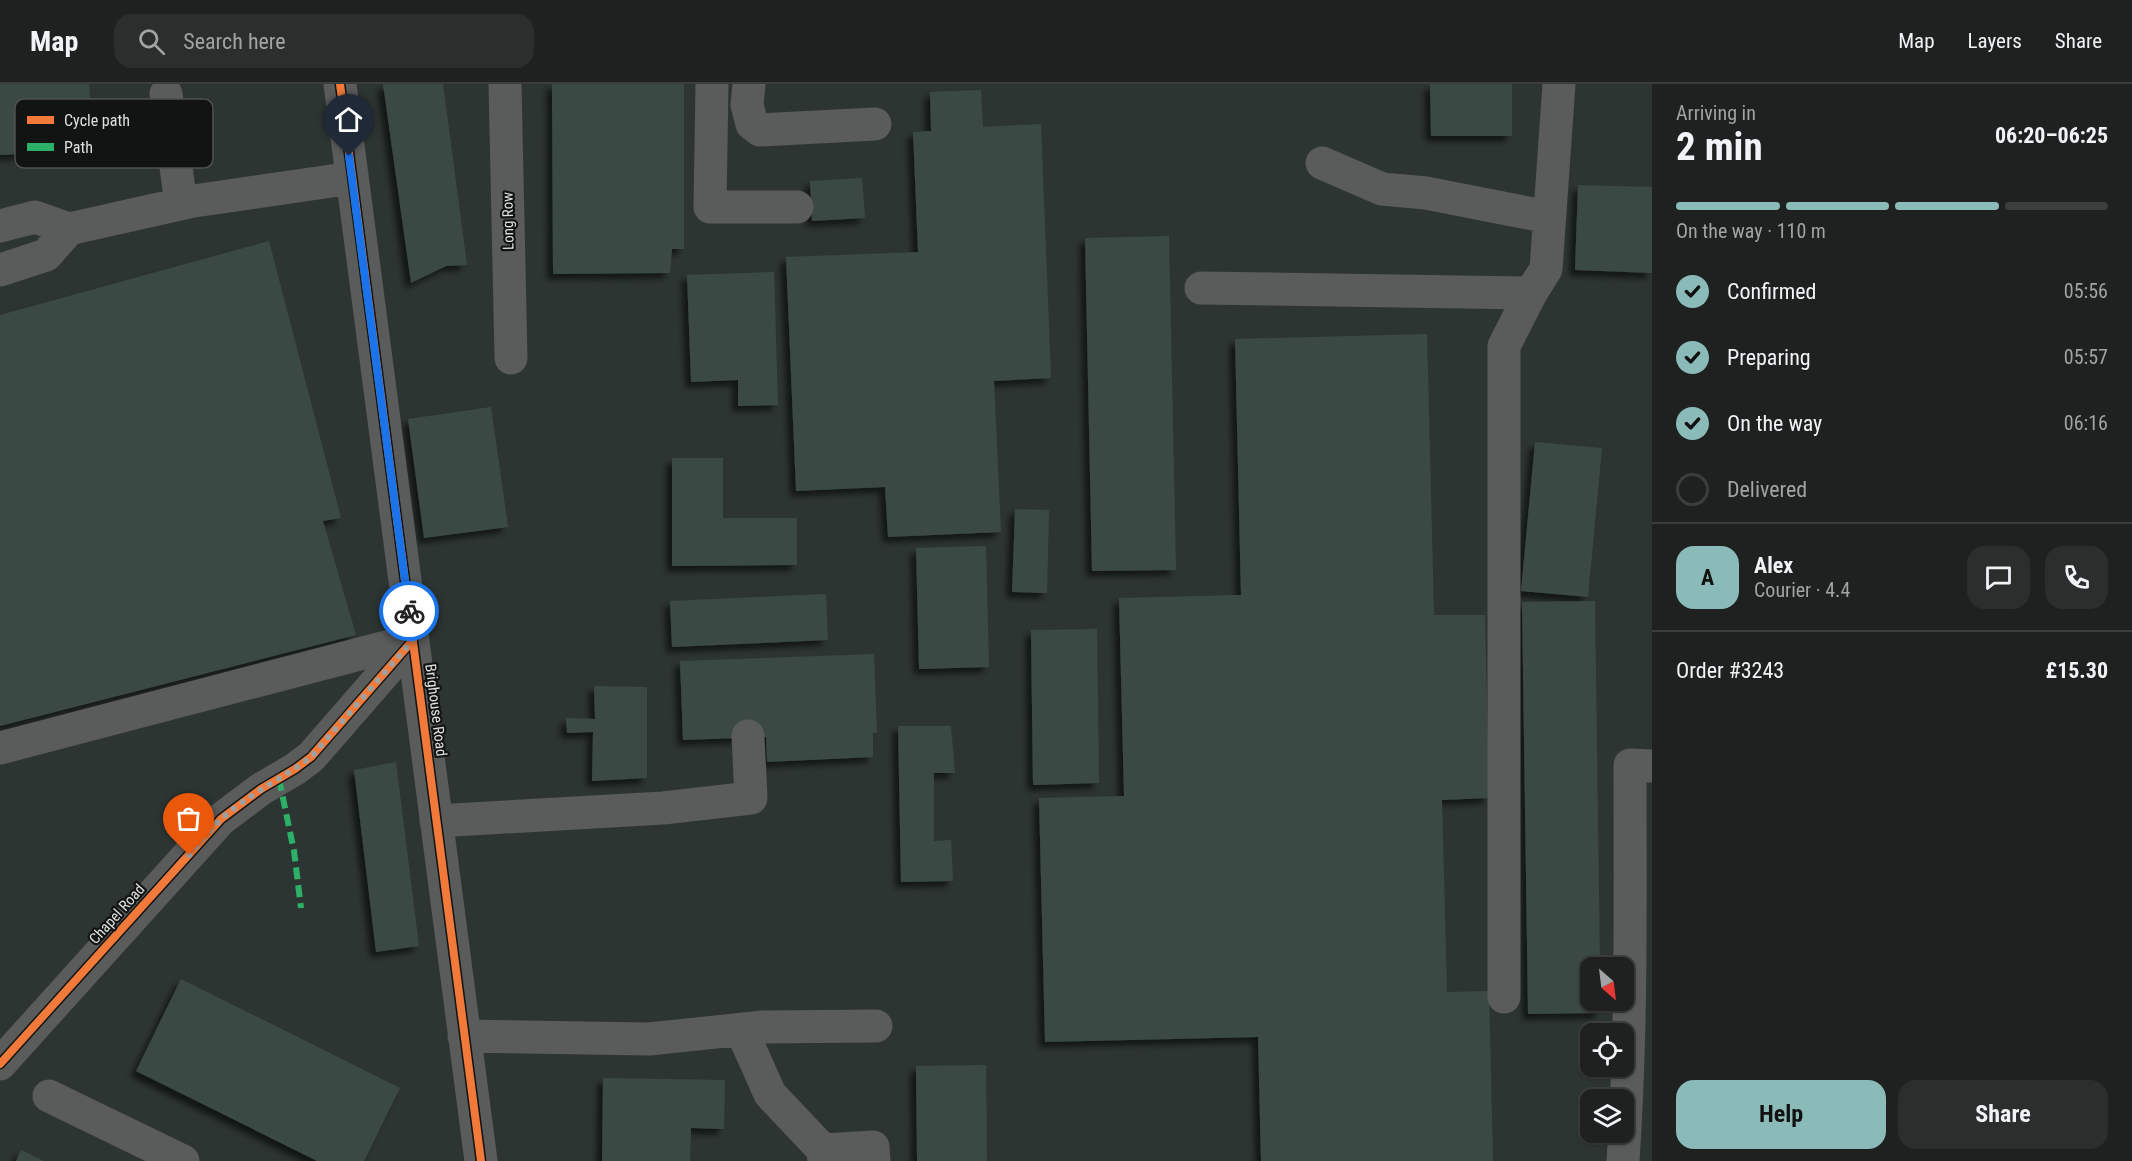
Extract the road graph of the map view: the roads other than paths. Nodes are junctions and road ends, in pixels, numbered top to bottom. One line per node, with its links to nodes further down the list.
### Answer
1 (322, 84): 7 (street, Brighouse Road)
2 (505, 84): 21 (street, Long Row)
3 (712, 84): 14 (street)
4 (749, 84): 9 (street)
5 (1559, 84): 15 (street)
6 (166, 94): 8 (street)
7 (341, 98): 12 (street, Brighouse Road)
8 (167, 99)
9 (875, 124)
10 (1322, 163): 15 (street)
11 (176, 168): 13 (street)
12 (352, 178): 13 (street); 22 (street, Brighouse Road)
13 (181, 204): 17 (street)
14 (797, 207)
15 (1550, 215): 20 (street)
16 (0, 226): 17 (street)
17 (69, 230): 18 (street)
18 (0, 270)
19 (1201, 288): 20 (street)
20 (1531, 293): 27 (street)
21 (511, 358)
22 (413, 640): 24 (street); 26 (street, Brighouse Road); 31 (street, Chapel Road)
23 (748, 736): 26 (street)
24 (0, 748)
25 (1652, 765): 32 (street)
26 (436, 820): 30 (street, Brighouse Road)
27 (1504, 997)
28 (876, 1026): 29 (street)
29 (741, 1029): 30 (street); 34 (street)
30 (465, 1036): 36 (street, Brighouse Road)
31 (0, 1064)
32 (1640, 1095): 38 (street)
33 (49, 1096): 35 (street)
34 (824, 1156): 37 (street)
35 (183, 1161)
36 (481, 1161)
37 (874, 1161)
38 (1623, 1161)

